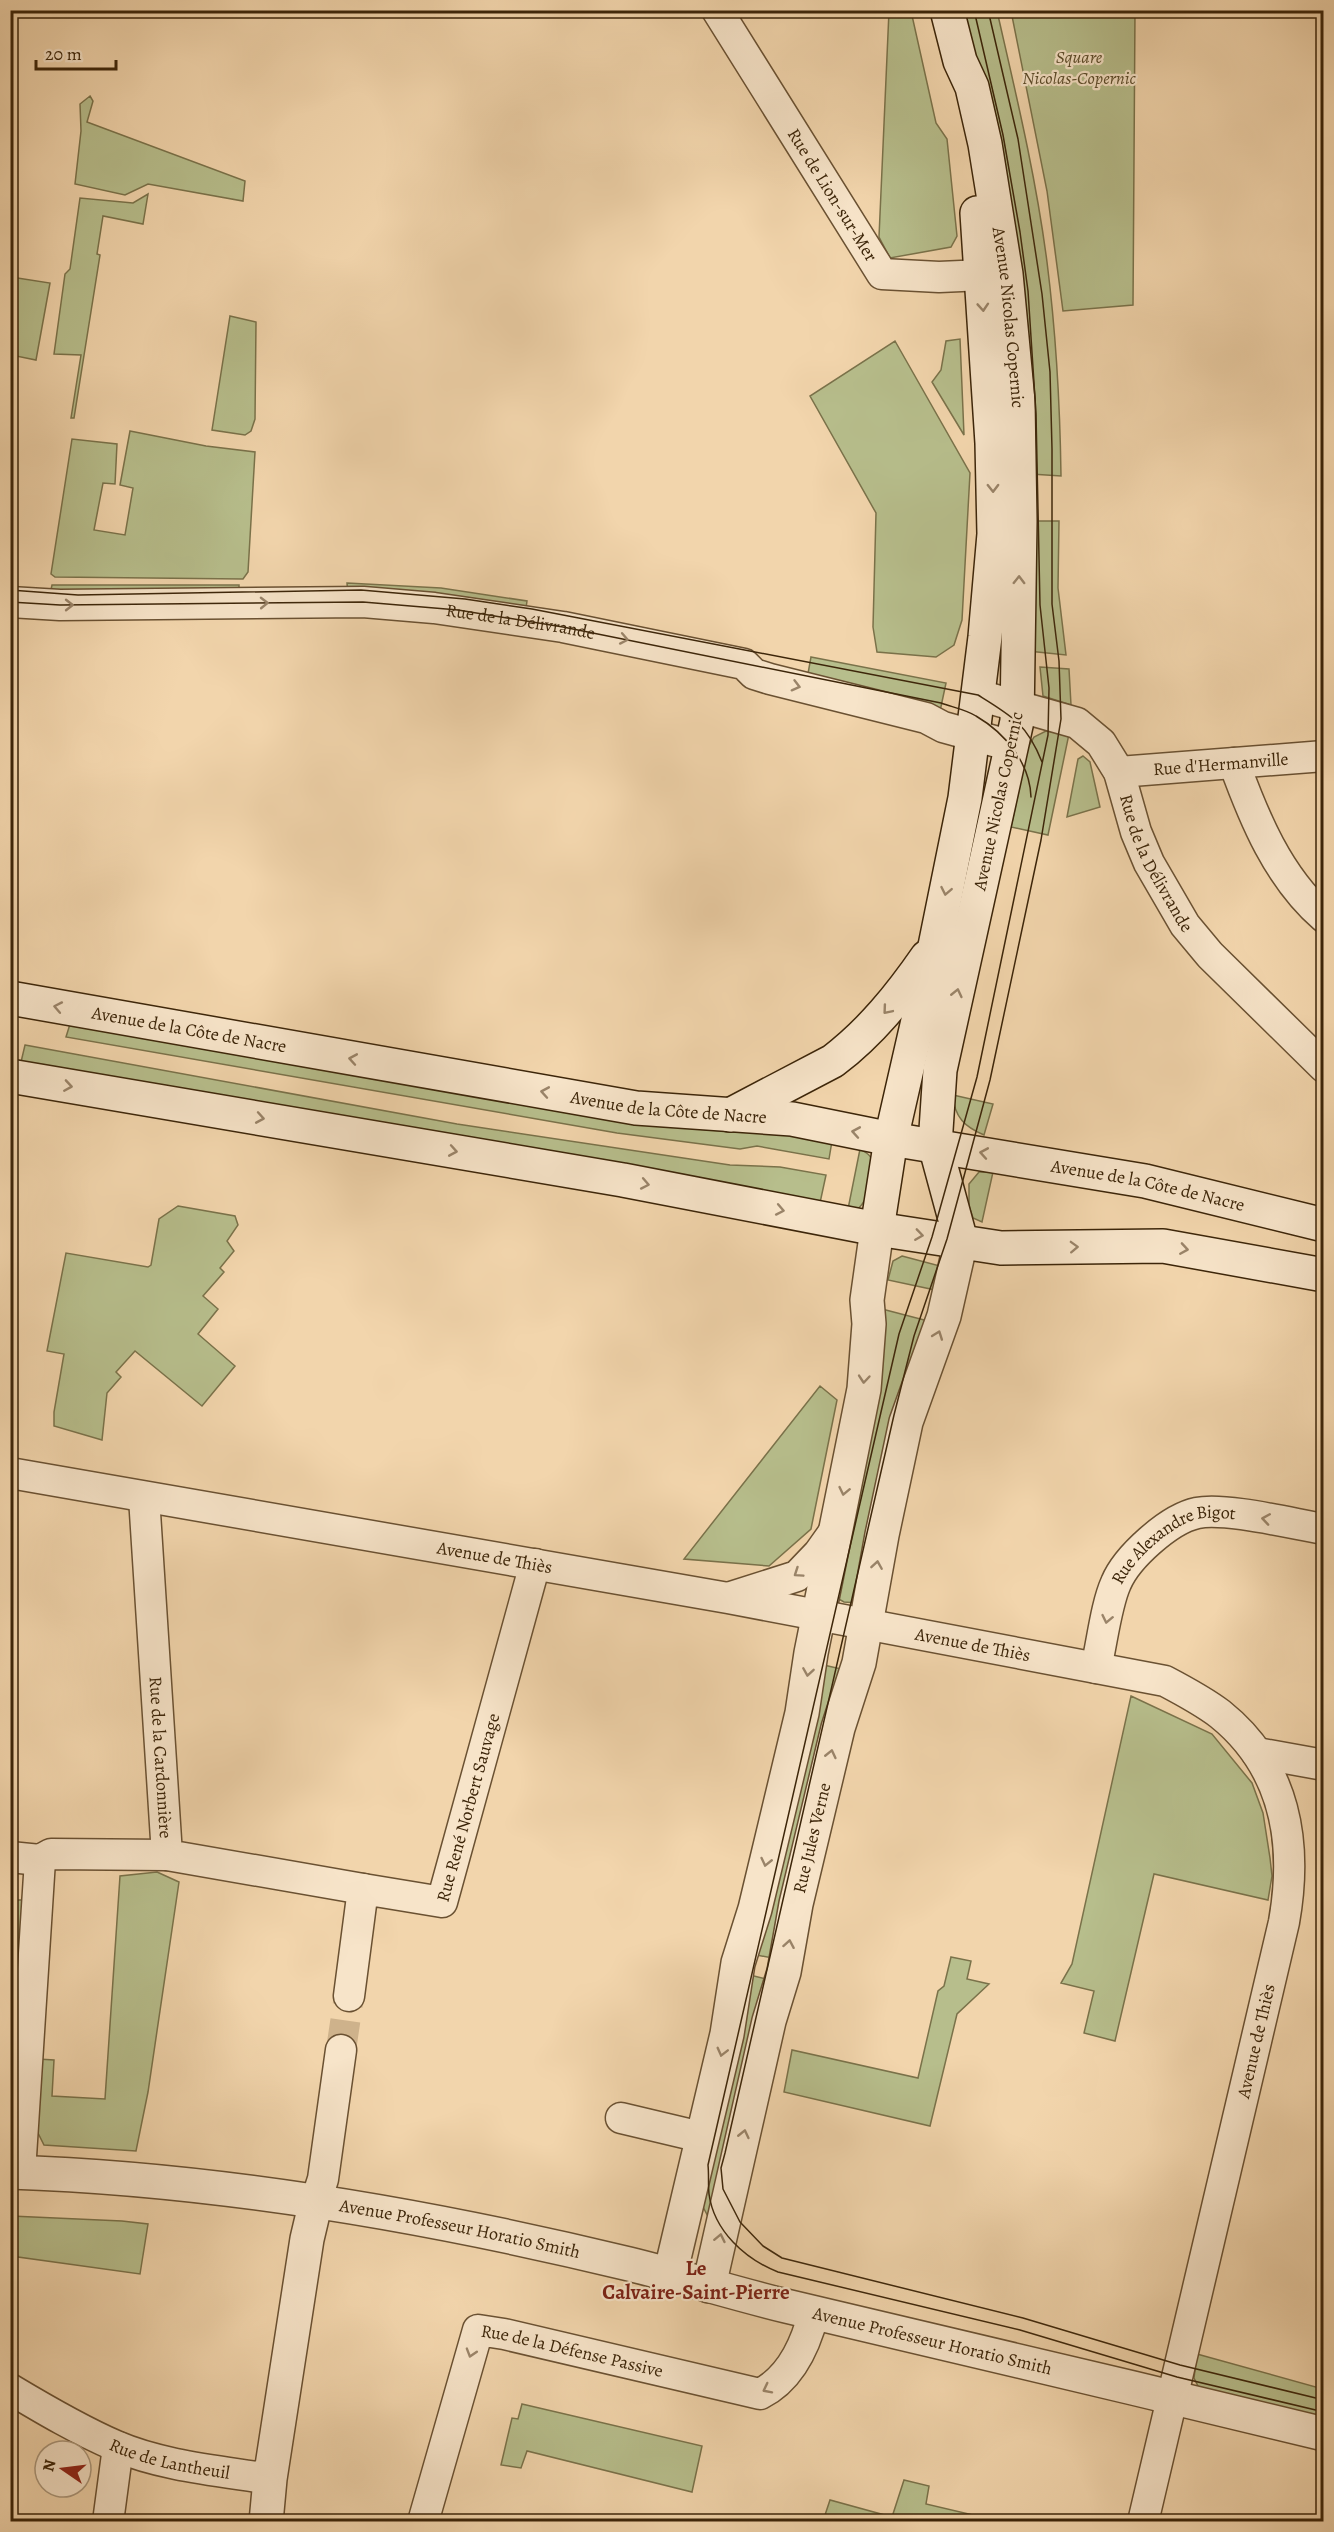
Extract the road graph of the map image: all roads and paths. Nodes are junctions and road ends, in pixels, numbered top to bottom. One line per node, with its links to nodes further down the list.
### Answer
1 (717, 10): 3 (street, Rue de Lion-sur-Mer)
2 (947, 10): 3 (main road, Avenue Nicolas Copernic)
3 (993, 274): 5 (main road, Avenue Nicolas Copernic, one-way to 5); 6 (main road, Avenue Nicolas Copernic, one-way to 3)
4 (10, 602): 7 (street, Rue de la Délivrande, one-way to 7)
5 (978, 695): 6 (street, Rue de la Délivrande); 7 (main road, Avenue Nicolas Copernic)
6 (1019, 706): 8 (main road, Avenue Nicolas Copernic); 11 (street, Rue de la Délivrande)
7 (973, 736): 8 (street, Rue de la Délivrande); 13 (main road, Avenue Nicolas Copernic, one-way to 13)
8 (1012, 746): 19 (main road, Avenue Nicolas Copernic, one-way to 8)
9 (1323, 756): 10 (street, Rue d'Hermanville)
10 (1234, 763): 11 (street, Rue d'Hermanville); 12 (street)
11 (1119, 772): 15 (street, Rue de la Délivrande)
12 (1323, 917)
13 (935, 946): 17 (main road, one-way to 17); 18 (main road, Avenue Nicolas Copernic)
14 (10, 998): 17 (main road, Avenue de la Côte de Nacre, one-way to 14)
15 (1323, 1067)
16 (10, 1076): 21 (main road, one-way to 21)
17 (728, 1116): 18 (main road, Avenue de la Côte de Nacre, one-way to 17)
18 (891, 1138): 19 (main road, Avenue de la Côte de Nacre); 21 (main road, Avenue Nicolas Copernic)
19 (935, 1144): 20 (main road, Avenue de la Côte de Nacre, one-way to 19); 22 (main road, Avenue Nicolas Copernic)
20 (1323, 1225)
21 (877, 1229): 22 (main road, one-way to 22); 27 (main road, Avenue Nicolas Copernic, one-way to 27)
22 (961, 1241): 23 (main road, one-way to 23); 24 (main road, Avenue Nicolas Copernic, one-way to 22)
23 (1323, 1275)
24 (918, 1390): 32 (main road, Rue Jules Verne, one-way to 24)
25 (10, 1473): 26 (street, Avenue de Thiès)
26 (144, 1497): 29 (street, Avenue de Thiès); 36 (street, Rue de la Cardonnière)
27 (836, 1529): 30 (street, one-way to 30); 31 (main road)
28 (1323, 1529): 33 (street, Rue Alexandre Bigot, one-way to 33)
29 (535, 1564): 30 (street, Avenue de Thiès); 39 (street, Rue René Norbert Sauvage)
30 (729, 1598): 31 (street, Avenue de Thiès)
31 (818, 1614): 32 (street, Avenue de Thiès); 43 (main road, one-way to 43)
32 (867, 1623): 33 (street, Avenue de Thiès); 47 (main road, Rue Jules Verne, one-way to 32)
33 (1096, 1668): 34 (street, Avenue de Thiès)
34 (1257, 1753): 35 (street); 50 (street, Avenue de Thiès)
35 (1323, 1765)
36 (167, 1855): 38 (street); 39 (street, Rue de la Cardonnière)
37 (10, 1857): 38 (street)
38 (40, 1860): 44 (street)
39 (363, 1889): 40 (street)
40 (349, 1996)
41 (341, 2050): 45 (street)
42 (621, 2118): 43 (street)
43 (701, 2137): 46 (main road)
44 (15, 2172): 45 (main road, Avenue Professeur Horatio Smith)
45 (316, 2201): 46 (main road, Avenue Professeur Horatio Smith); 53 (main road)
46 (670, 2275): 47 (main road, Avenue Professeur Horatio Smith)
47 (709, 2286): 48 (main road, Avenue Professeur Horatio Smith)
48 (814, 2312): 50 (main road, Avenue Professeur Horatio Smith); 56 (street, Rue de la Défense Passive, one-way to 56)
49 (10, 2389): 52 (street, Rue de Lantheuil)
50 (1172, 2396): 51 (main road, Avenue Professeur Horatio Smith); 57 (street, Avenue de Thiès)
51 (1323, 2434)
52 (118, 2447): 53 (street, Rue de Lantheuil); 55 (street)
53 (270, 2479): 54 (main road)
54 (270, 2521)
55 (108, 2522)
56 (423, 2522)
57 (1143, 2522)

